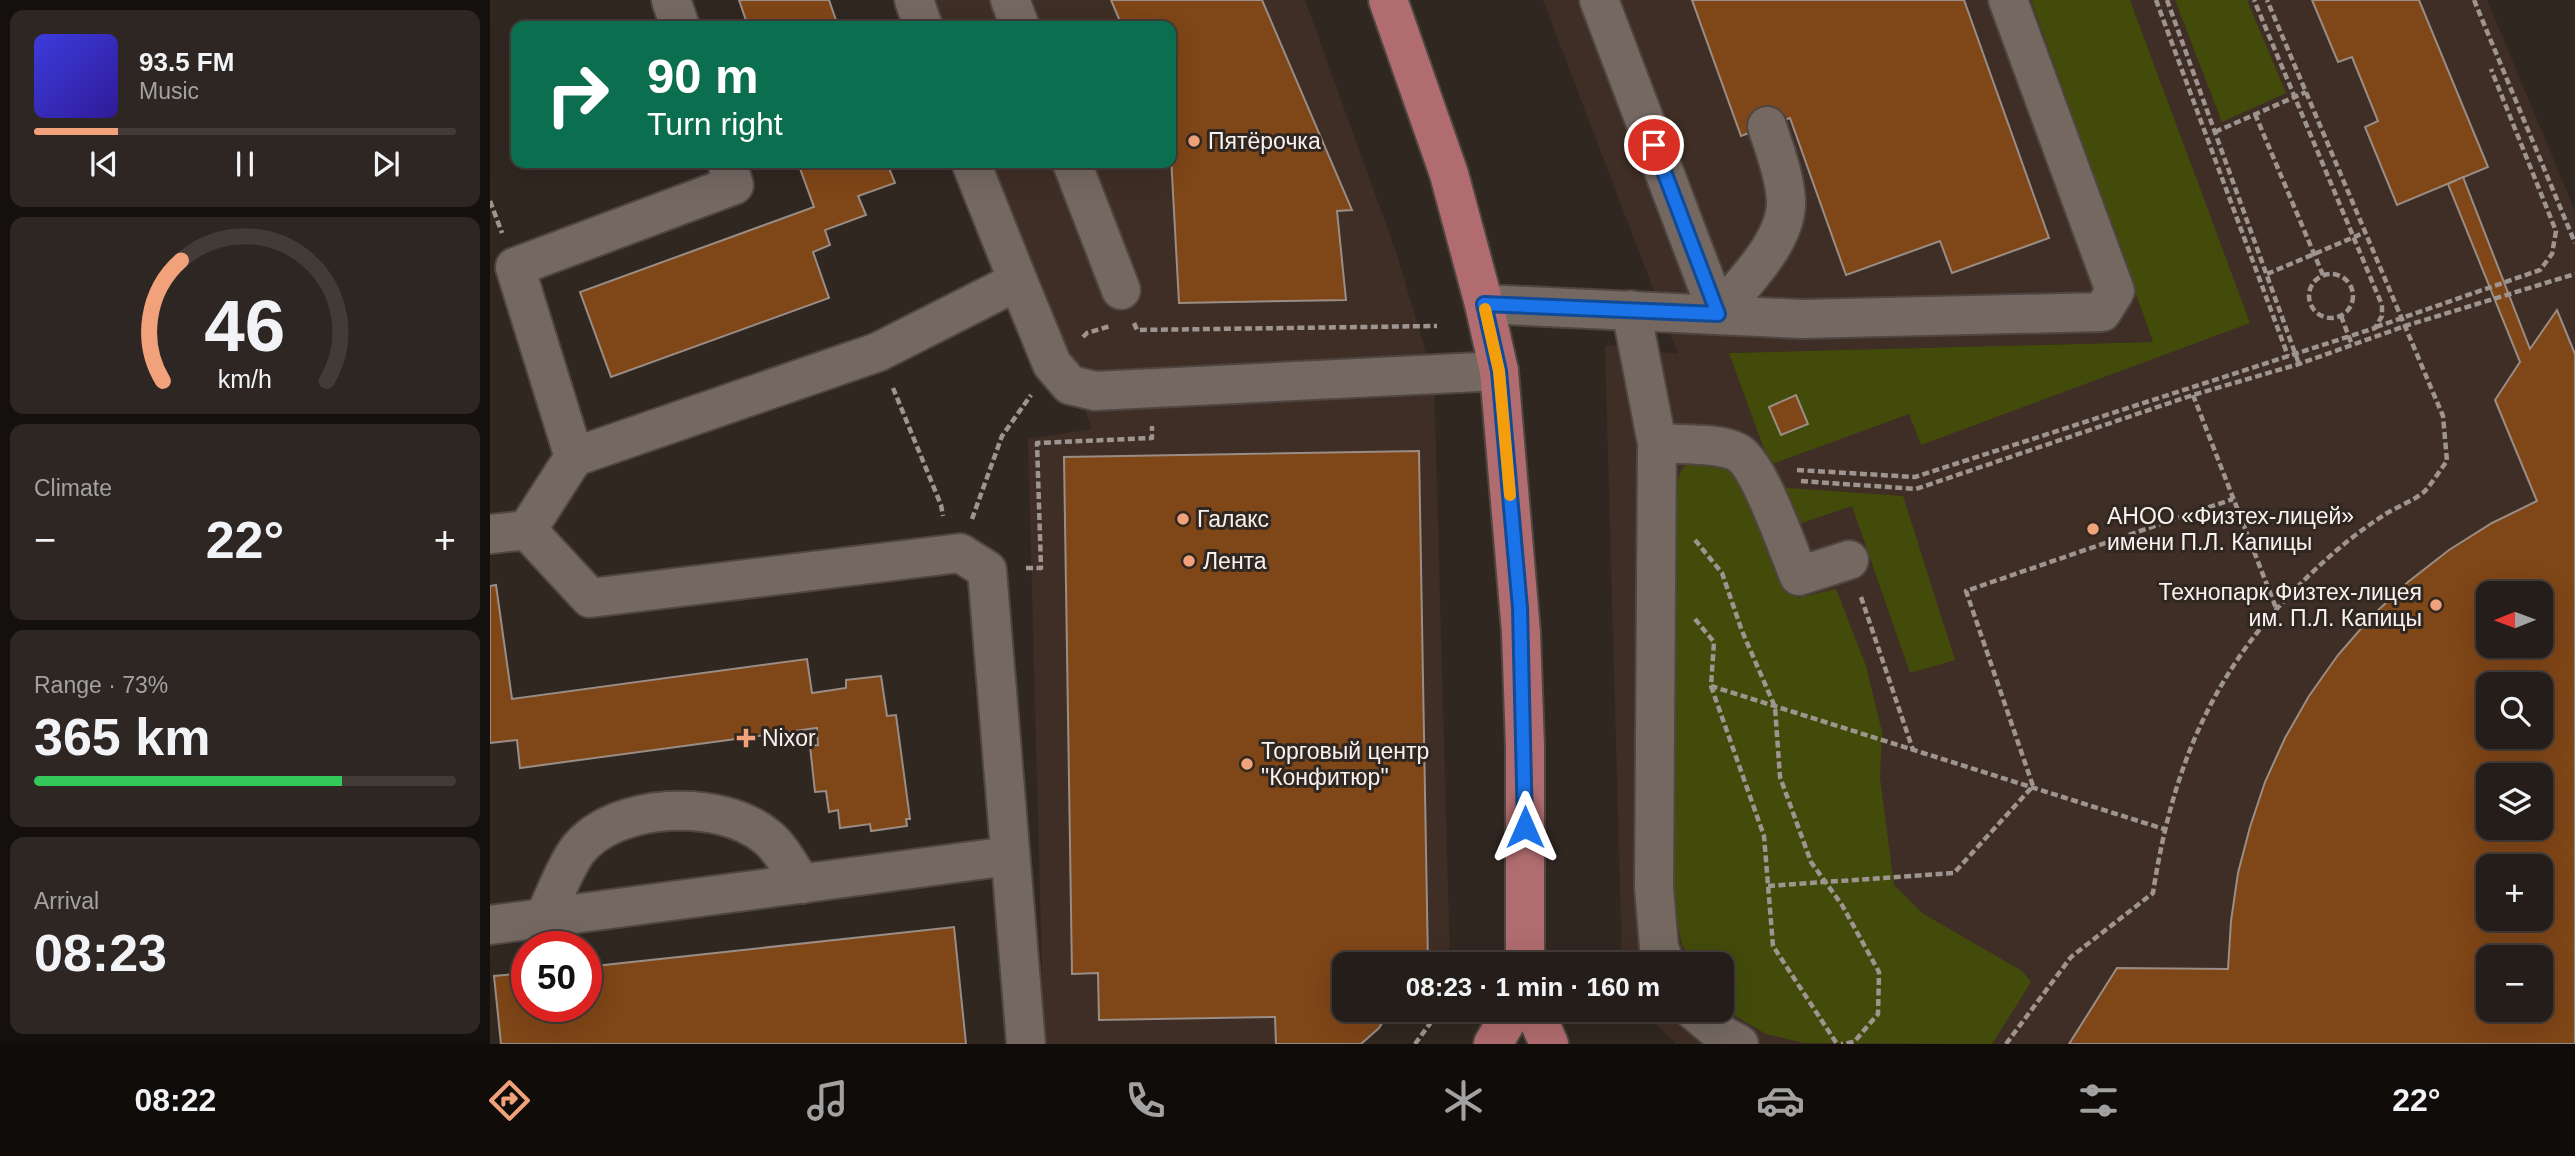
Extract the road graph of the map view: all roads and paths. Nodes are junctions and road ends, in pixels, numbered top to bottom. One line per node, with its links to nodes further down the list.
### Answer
1 (671, 0): 11 (lane)
2 (914, 0): 12 (lane)
3 (1010, 0): 13 (lane)
4 (1388, 0): 29 (main road)
5 (1599, 0): 32 (lane)
6 (2008, 0): 32 (lane)
7 (2156, 0): 40 (path)
8 (2167, 0): 18 (path)
9 (2267, 0): 15 (path)
10 (2474, 0): 23 (path)
11 (678, 21)
12 (921, 21)
13 (1018, 21)
14 (2491, 69): 34 (path)
15 (2306, 92): 16 (path); 22 (path)
16 (2255, 114): 18 (path); 24 (path)
17 (1767, 127): 32 (lane)
18 (2215, 132): 25 (path)
19 (729, 168): 47 (lane)
20 (973, 168): 28 (lane)
21 (1074, 168): 30 (lane)
22 (2366, 232): 24 (path); 34 (path)
23 (2575, 243)
24 (2315, 254): 25 (path); 27 (path)
25 (2267, 274): 41 (path)
26 (2575, 274): 36 (path)
27 (2323, 275): 33 (path); 33 (path)
28 (1018, 281): 39 (lane); 42 (lane)
29 (1484, 304): 31 (lane); 43 (main road)
30 (1127, 305): 35 (path); 42 (path)
31 (1631, 310): 32 (lane); 46 (lane)
32 (1718, 314)
33 (2341, 316): 38 (path)
34 (2402, 318): 36 (path); 37 (path)
35 (1437, 326)
36 (2405, 326): 38 (path); 55 (path)
37 (2375, 328)
38 (2352, 345): 41 (path)
39 (878, 352): 47 (lane); 53 (path)
40 (2288, 356)
41 (2299, 363): 45 (path)
42 (1052, 365): 44 (lane); 53 (path)
43 (1499, 371): 44 (lane); 68 (main road)
44 (1150, 390): 53 (path)
45 (2193, 396): 48 (path); 49 (path)
46 (1657, 443): 48 (lane); 69 (lane)
47 (574, 457): 50 (lane)
48 (1758, 478): 54 (lane)
49 (2233, 499): 55 (path); 60 (path)
50 (527, 530): 52 (lane); 53 (lane)
51 (1688, 531): 58 (path)
52 (490, 534)
53 (966, 559): 62 (lane)
54 (1849, 560): 59 (path)
55 (2276, 608): 61 (path)
56 (1691, 614): 57 (path)
57 (1711, 686): 58 (path); 65 (path)
58 (1775, 707): 59 (path); 63 (path)
59 (1913, 750): 60 (path)
60 (2033, 786): 61 (path); 63 (path)
61 (2164, 829): 82 (path)
62 (1009, 856): 64 (lane); 75 (lane)
63 (1826, 882): 65 (path); 81 (path)
64 (802, 884): 66 (lane); 66 (lane)
65 (1768, 886): 81 (path)
66 (544, 918): 67 (lane)
67 (490, 926)
68 (1525, 952)
69 (1661, 952)
70 (1431, 1022): 76 (path)
71 (1506, 1022): 77 (main road)
72 (1525, 1022): 78 (main road)
73 (1539, 1022): 79 (main road)
74 (1707, 1022): 80 (lane)
75 (1026, 1044)
76 (1415, 1044)
77 (1493, 1044)
78 (1525, 1044)
79 (1549, 1044)
80 (1739, 1044)
81 (1839, 1044)
82 (2006, 1044)

